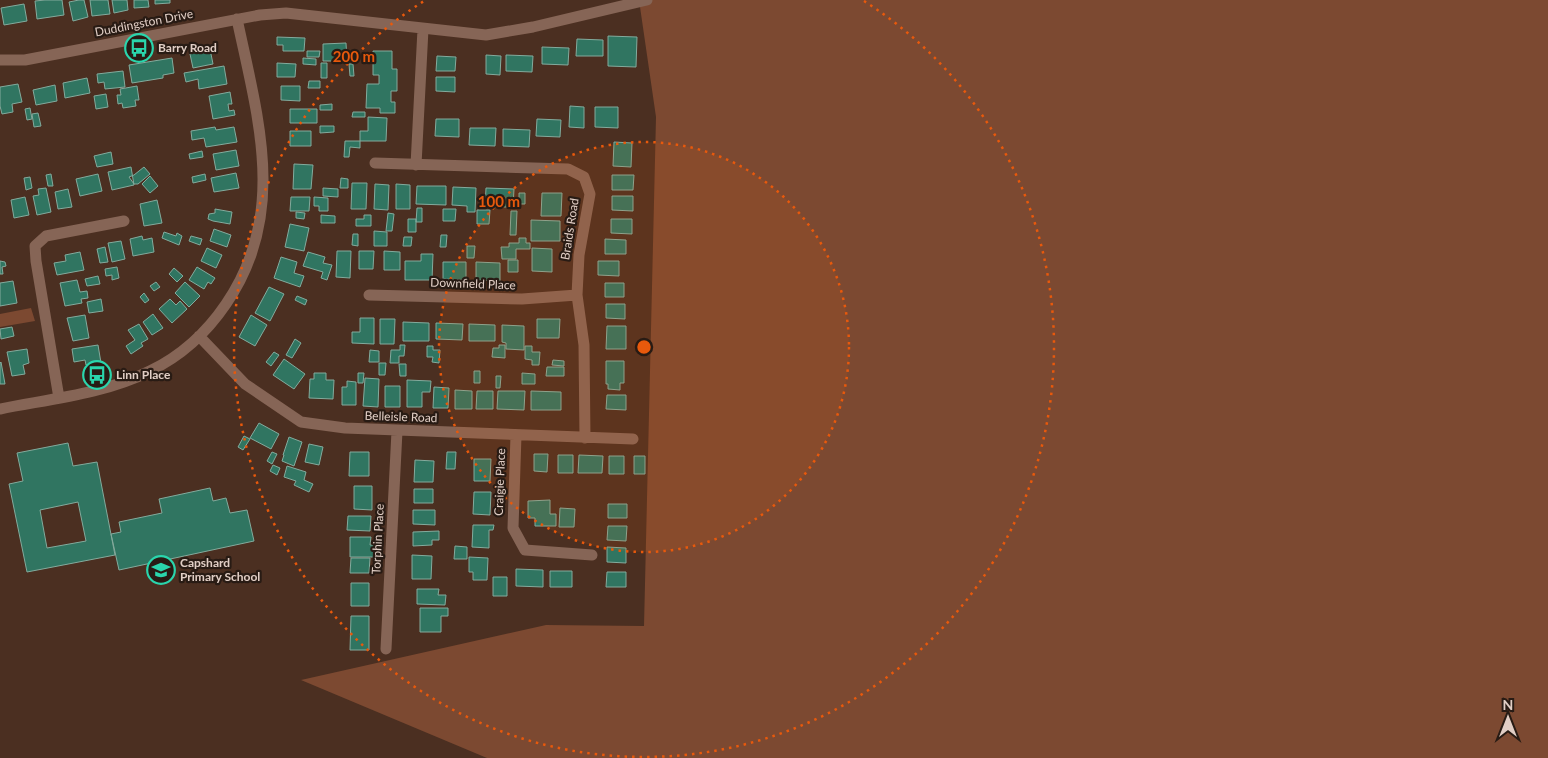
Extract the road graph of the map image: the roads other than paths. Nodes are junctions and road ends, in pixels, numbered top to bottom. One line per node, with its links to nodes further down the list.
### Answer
1 (647, 0): 3 (street, Duddingston Drive)
2 (237, 20): 3 (street, Duddingston Drive); 4 (street, Duddingston Drive); 10 (street)
3 (423, 29): 6 (street)
4 (0, 60)
5 (375, 163): 6 (street, Braids Road)
6 (416, 165): 9 (street, Braids Road)
7 (124, 221): 11 (street)
8 (369, 295): 9 (street, Downfield Place)
9 (577, 295): 15 (street, Braids Road)
10 (199, 336): 11 (street); 13 (street, Belleisle Road)
11 (59, 398): 12 (street)
12 (0, 409)
13 (397, 431): 14 (street, Belleisle Road); 18 (street, Torphin Place)
14 (516, 435): 15 (street, Belleisle Road); 17 (street, Craigie Place)
15 (585, 438): 16 (street, Belleisle Road)
16 (633, 440)
17 (592, 556)
18 (386, 649)

